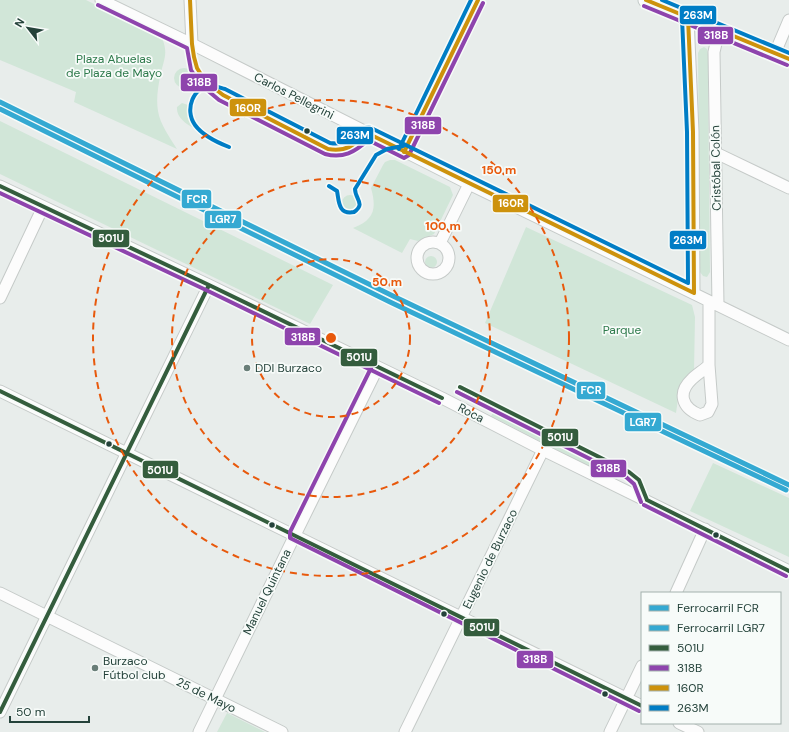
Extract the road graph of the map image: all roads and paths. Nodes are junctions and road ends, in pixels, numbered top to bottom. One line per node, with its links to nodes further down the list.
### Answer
1 (101, 0): 8 (street, Carlos Pellegrini)
2 (190, 0): 8 (street)
3 (478, 0): 10 (street)
4 (646, 0): 5 (main road)
5 (688, 18): 7 (main road); 18 (street, Cristóbal Colón)
6 (789, 20): 9 (street)
7 (718, 30): 9 (main road); 11 (street, Cristóbal Colón)
8 (192, 44): 10 (street, Carlos Pellegrini)
9 (782, 56)
10 (404, 152): 12 (street, Carlos Pellegrini)
11 (716, 153): 14 (street); 20 (street, Cristóbal Colón)
12 (469, 184): 16 (street); 18 (street, Carlos Pellegrini)
13 (0, 186): 15 (street, Roca)
14 (789, 188)
15 (43, 207): 17 (street, Roca); 19 (street)
16 (440, 243)
17 (209, 285): 23 (street, Roca); 26 (street)
18 (694, 293): 20 (street, Carlos Pellegrini)
19 (0, 298)
20 (713, 303): 21 (street, Carlos Pellegrini); 22 (street, Cristóbal Colón)
21 (789, 340)
22 (709, 365)
23 (378, 367): 25 (street, Roca); 28 (street, Manuel Quintana)
24 (0, 391): 26 (street)
25 (543, 450): 27 (street, Roca); 33 (street, Eugenio de Burzaco)
26 (126, 454): 28 (street); 32 (street)
27 (706, 529): 29 (street, Roca); 30 (street)
28 (295, 535): 33 (street); 36 (street, Manuel Quintana)
29 (789, 570)
30 (676, 592)
31 (0, 593): 32 (street, 25 de Mayo)
32 (47, 616): 36 (street, 25 de Mayo); 38 (street)
33 (462, 618): 35 (street); 42 (street, Eugenio de Burzaco)
34 (641, 668): 35 (street)
35 (627, 698): 37 (street); 43 (street)
36 (215, 700): 40 (street, Manuel Quintana); 41 (street, 25 de Mayo)
37 (641, 705)
38 (0, 712)
39 (681, 724): 44 (street)
40 (199, 732)
41 (282, 732)
42 (405, 732)
43 (610, 732)
44 (698, 732)

